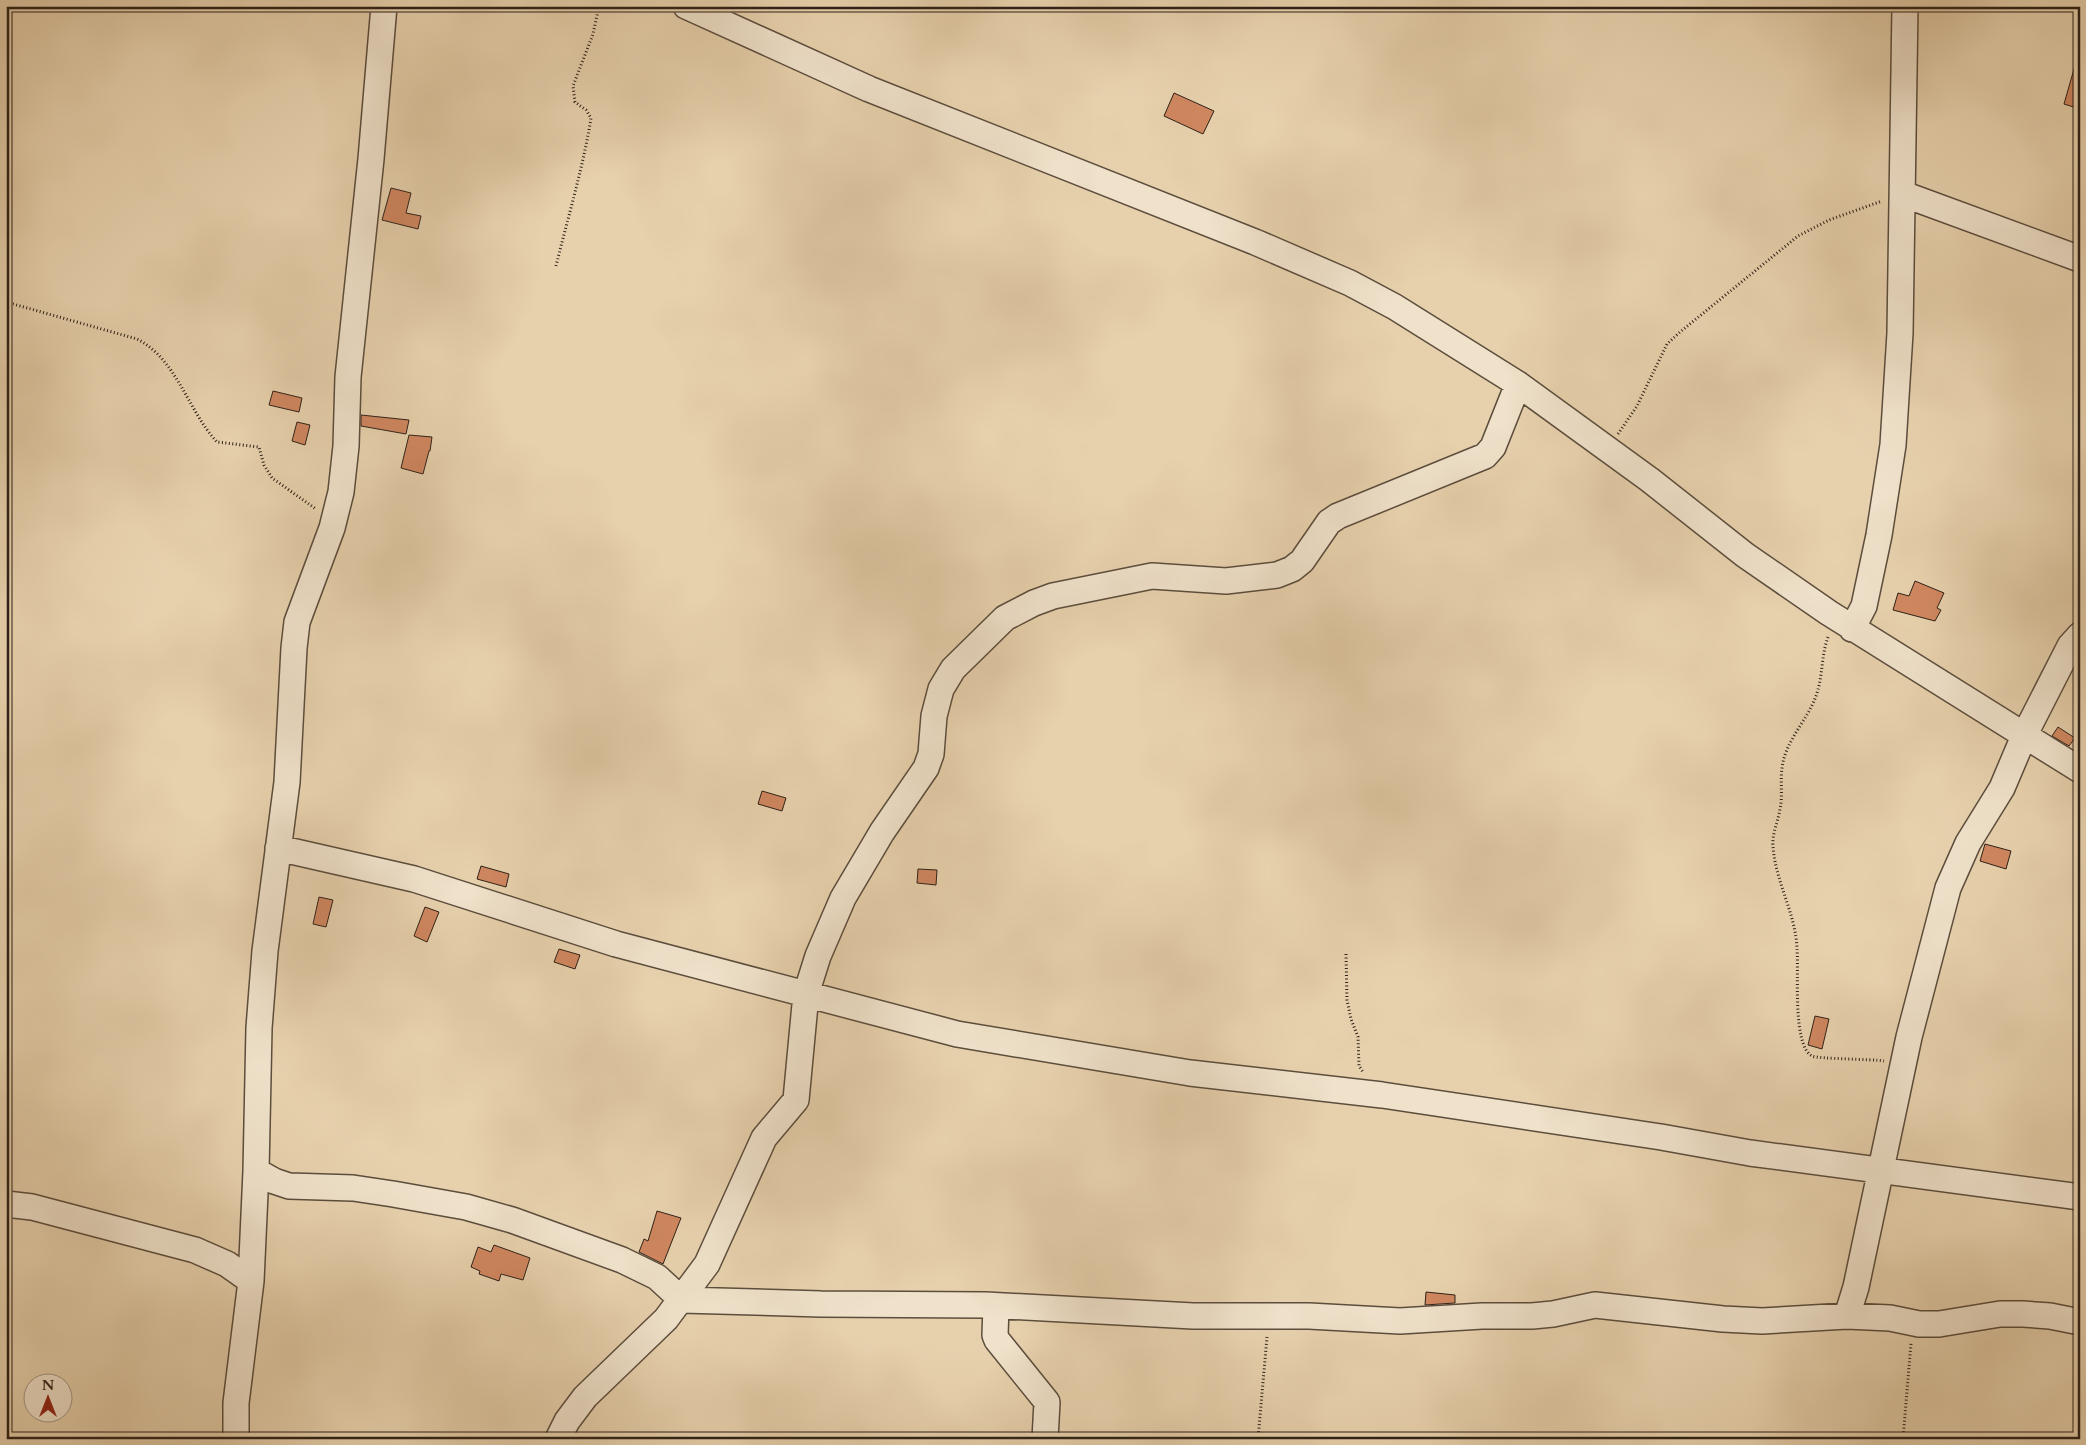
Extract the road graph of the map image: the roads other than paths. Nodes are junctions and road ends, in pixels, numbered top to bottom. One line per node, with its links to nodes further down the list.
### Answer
1 (384, 6): 11 (street)
2 (686, 6): 6 (street)
3 (1905, 6): 4 (street)
4 (1903, 194): 5 (street); 7 (street)
5 (2080, 259)
6 (1518, 384): 7 (street); 12 (street)
7 (1844, 623): 9 (street)
8 (2080, 635): 9 (street)
9 (2024, 736): 10 (street); 13 (street)
10 (2080, 770)
11 (278, 848): 12 (street); 14 (street)
12 (806, 994): 13 (street); 18 (street)
13 (1880, 1170): 15 (street); 20 (street)
14 (256, 1171): 17 (street); 18 (street)
15 (2080, 1197)
16 (6, 1204): 17 (street)
17 (251, 1281): 22 (street)
18 (682, 1300): 19 (street); 23 (street)
19 (996, 1306): 20 (street); 24 (street)
20 (1847, 1316): 21 (street)
21 (2080, 1322)
22 (236, 1439)
23 (558, 1439)
24 (1045, 1439)

